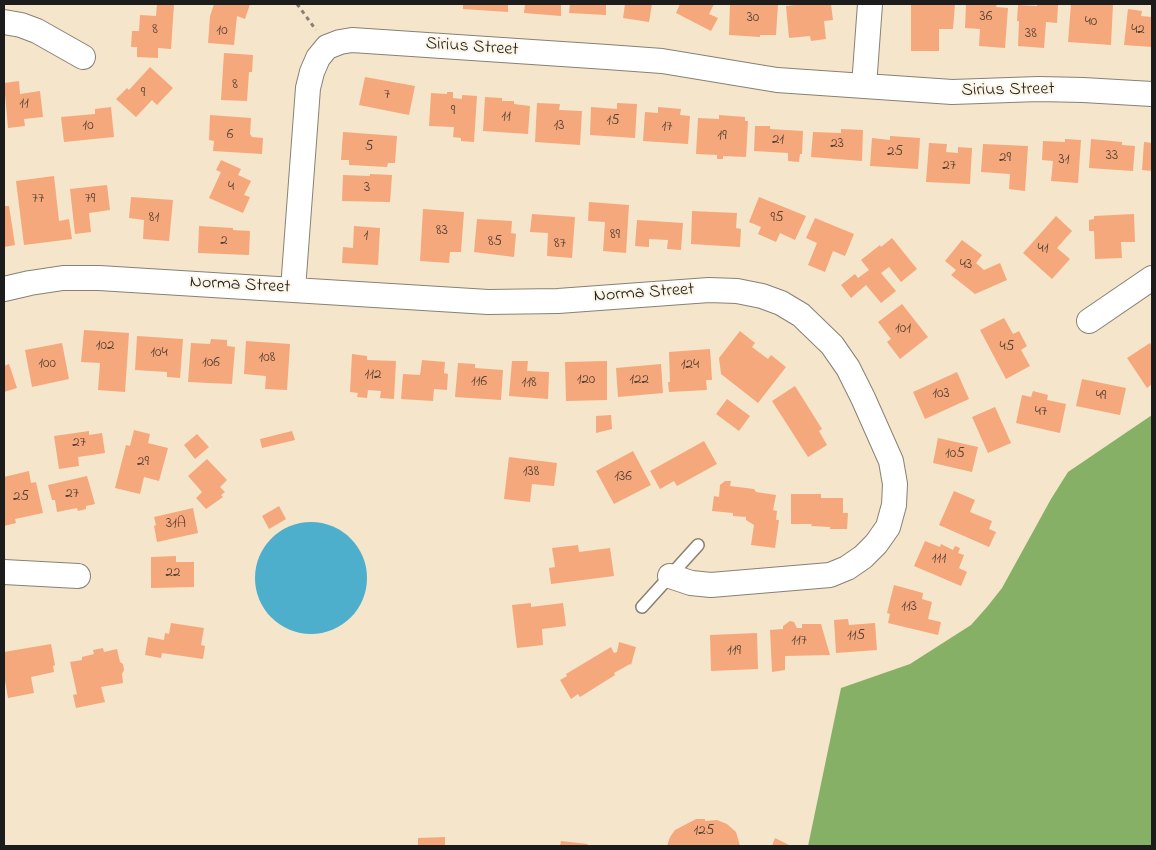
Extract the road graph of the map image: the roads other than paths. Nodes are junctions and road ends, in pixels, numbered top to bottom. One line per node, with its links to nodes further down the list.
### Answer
1 (870, 4): 4 (street)
2 (4, 22): 3 (street)
3 (83, 57)
4 (864, 86): 5 (street, Sirius Street); 8 (street, Sirius Street)
5 (1152, 94)
6 (1152, 278): 9 (street)
7 (4, 289): 8 (street, Norma Street)
8 (293, 289): 13 (street, Norma Street)
9 (1089, 320)
10 (698, 545): 13 (lane)
11 (4, 572): 12 (street)
12 (78, 576)
13 (670, 576): 14 (lane)
14 (642, 606)

